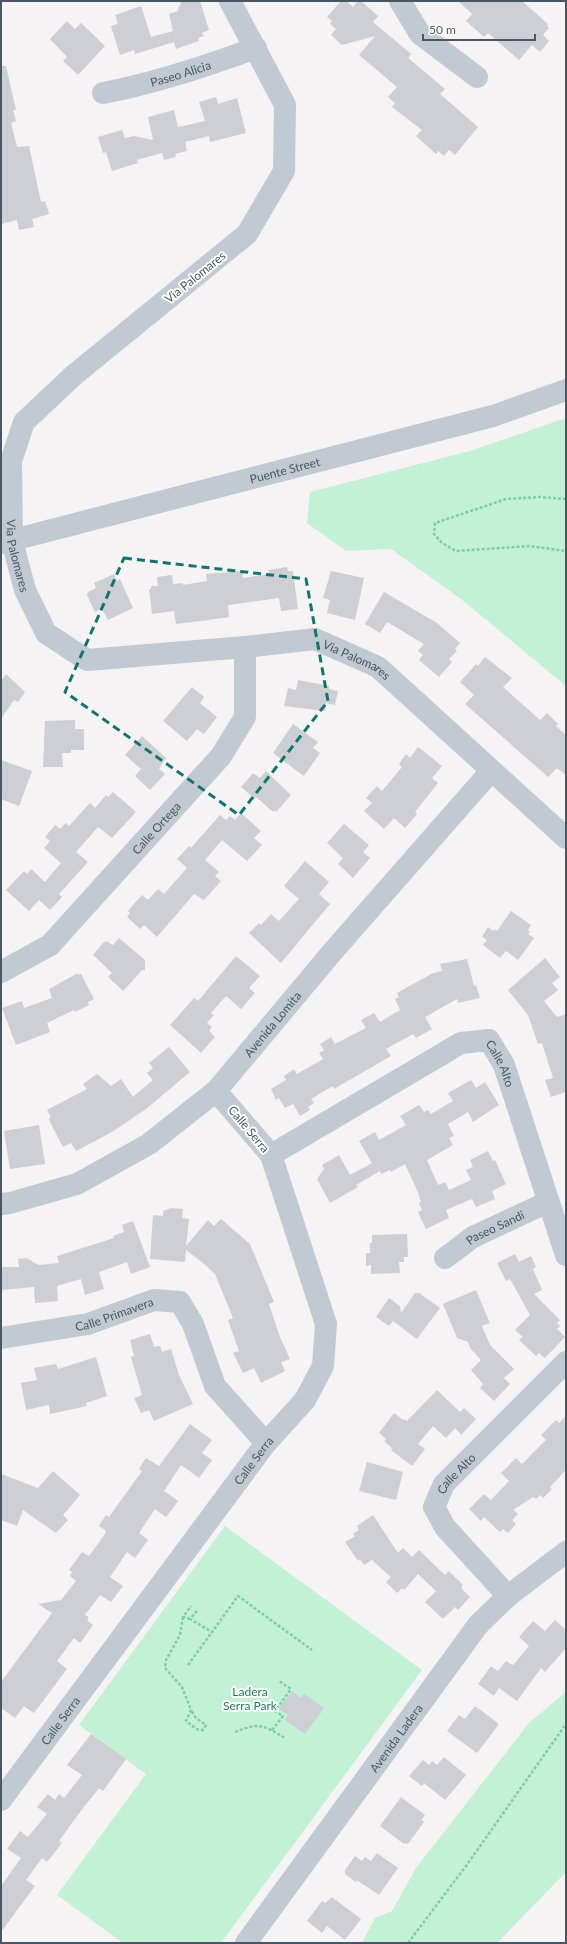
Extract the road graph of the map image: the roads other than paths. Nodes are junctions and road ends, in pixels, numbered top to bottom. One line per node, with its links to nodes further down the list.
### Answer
1 (230, 1): 3 (street, Via Palomares)
2 (400, 1): 4 (street)
3 (256, 48): 5 (street, Paseo Alicia); 7 (street, Via Palomares)
4 (477, 77)
5 (103, 93)
6 (566, 390): 7 (street, Puente Street)
7 (6, 542): 8 (street, Via Palomares)
8 (245, 647): 9 (street, Via Palomares); 11 (street, Calle Ortega)
9 (491, 771): 10 (street, Via Palomares); 12 (street, Avenida Lomita)
10 (566, 838)
11 (1, 972)
12 (216, 1090): 13 (street, Calle Serra); 15 (street, Avenida Lomita)
13 (271, 1155): 14 (street, Calle Alto); 20 (street, Calle Serra)
14 (548, 1202): 16 (street, Calle Alto); 17 (street, Paseo Sandi)
15 (1, 1204)
16 (566, 1255)
17 (445, 1258)
18 (1, 1338): 20 (street, Calle Primavera)
19 (566, 1362): 22 (street, Calle Alto)
20 (266, 1443): 23 (street, Calle Serra)
21 (566, 1552): 22 (street, Avenida Ladera)
22 (508, 1596): 24 (street, Avenida Ladera)
23 (1, 1800)
24 (246, 1943)

